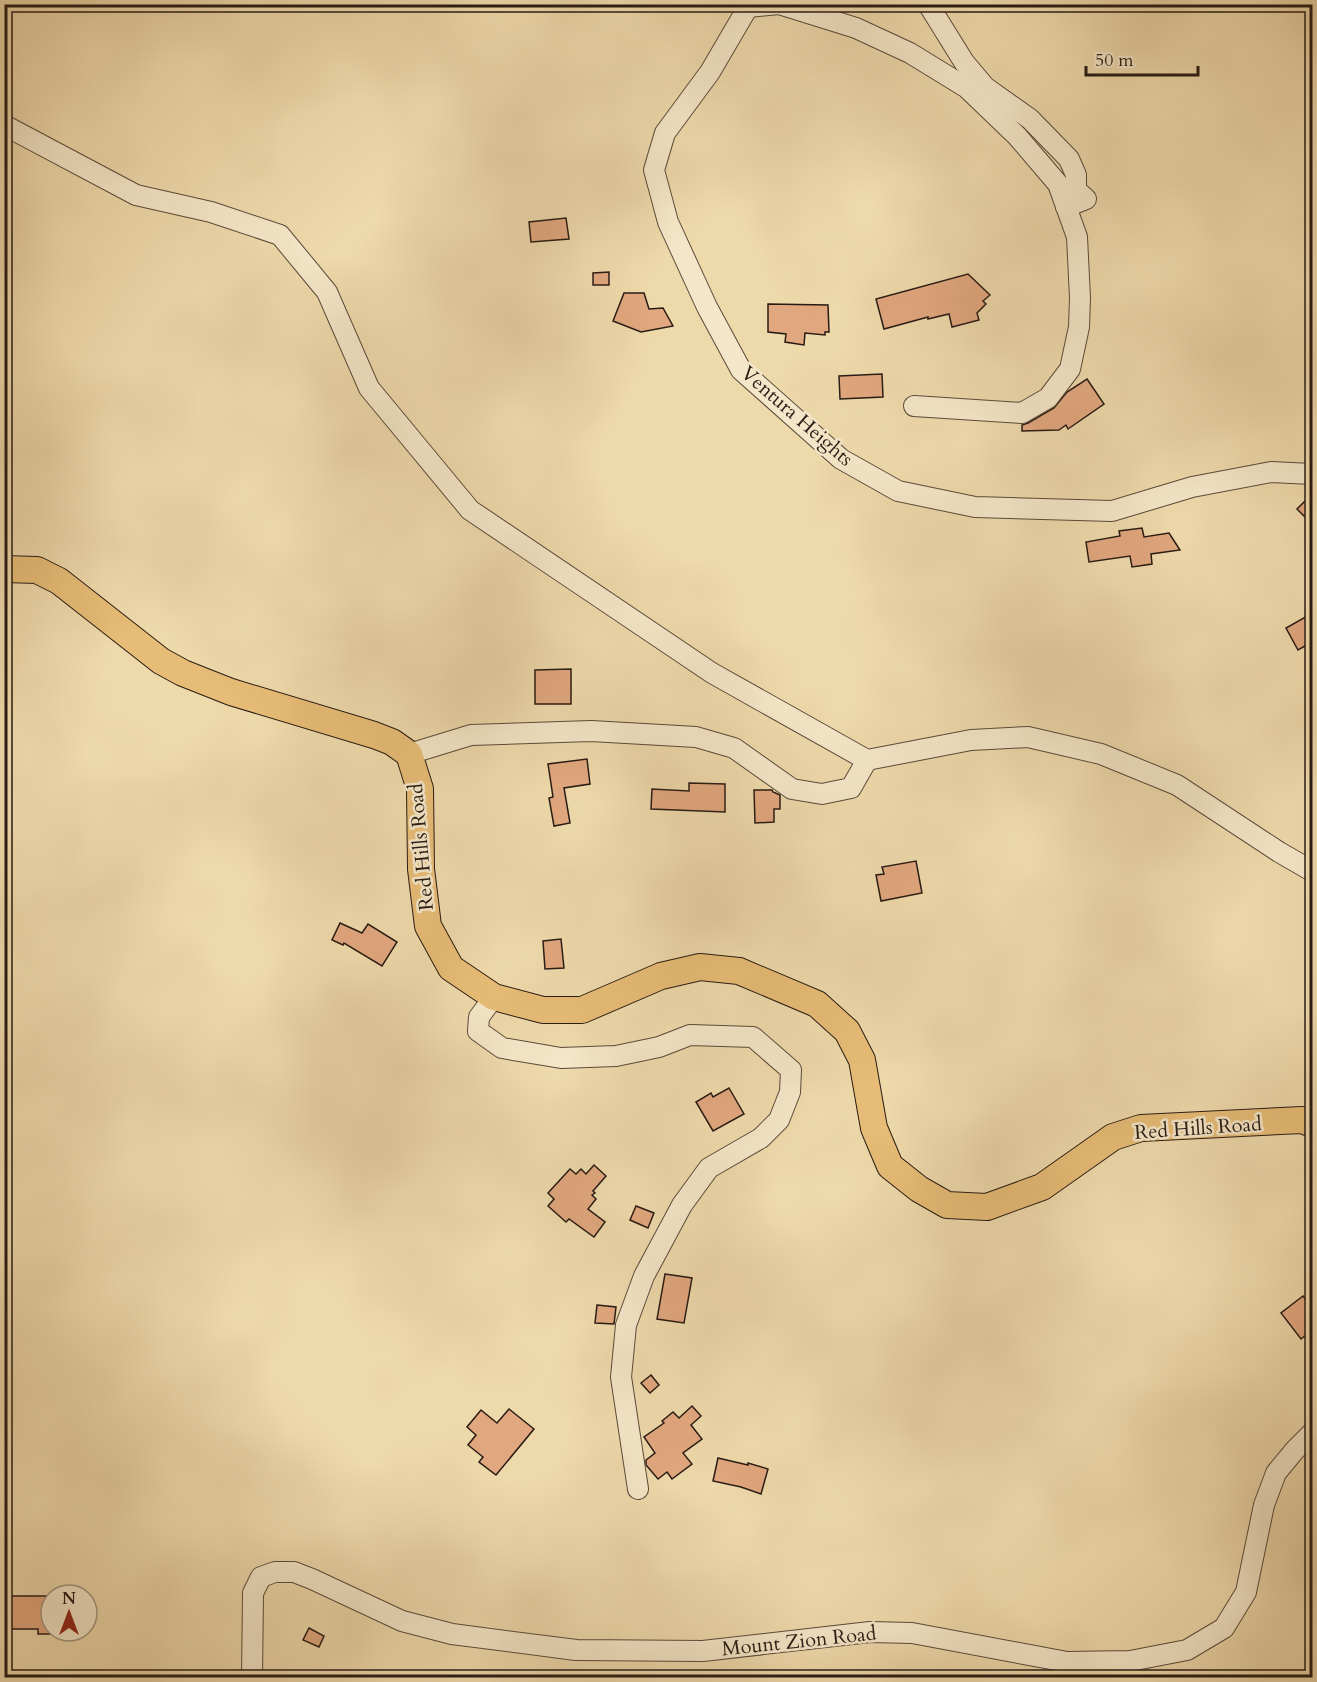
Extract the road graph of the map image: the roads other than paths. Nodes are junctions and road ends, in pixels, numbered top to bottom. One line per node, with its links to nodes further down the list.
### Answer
1 (779, 4): 3 (street, Ventura Heights); 5 (street, Ventura Heights)
2 (928, 4): 5 (street)
3 (748, 6): 7 (street, Ventura Heights)
4 (4, 125): 10 (street)
5 (1066, 207): 6 (street, Ventura Heights)
6 (914, 406)
7 (1312, 474)
8 (4, 569): 9 (main road)
9 (409, 754): 10 (street); 12 (main road, Red Hills Road)
10 (867, 760): 11 (street)
11 (1312, 871)
12 (494, 997): 13 (main road, Red Hills Road); 15 (street)
13 (1312, 1124)
14 (1312, 1433): 16 (street, Mount Zion Road)
15 (638, 1489)
16 (252, 1677)

